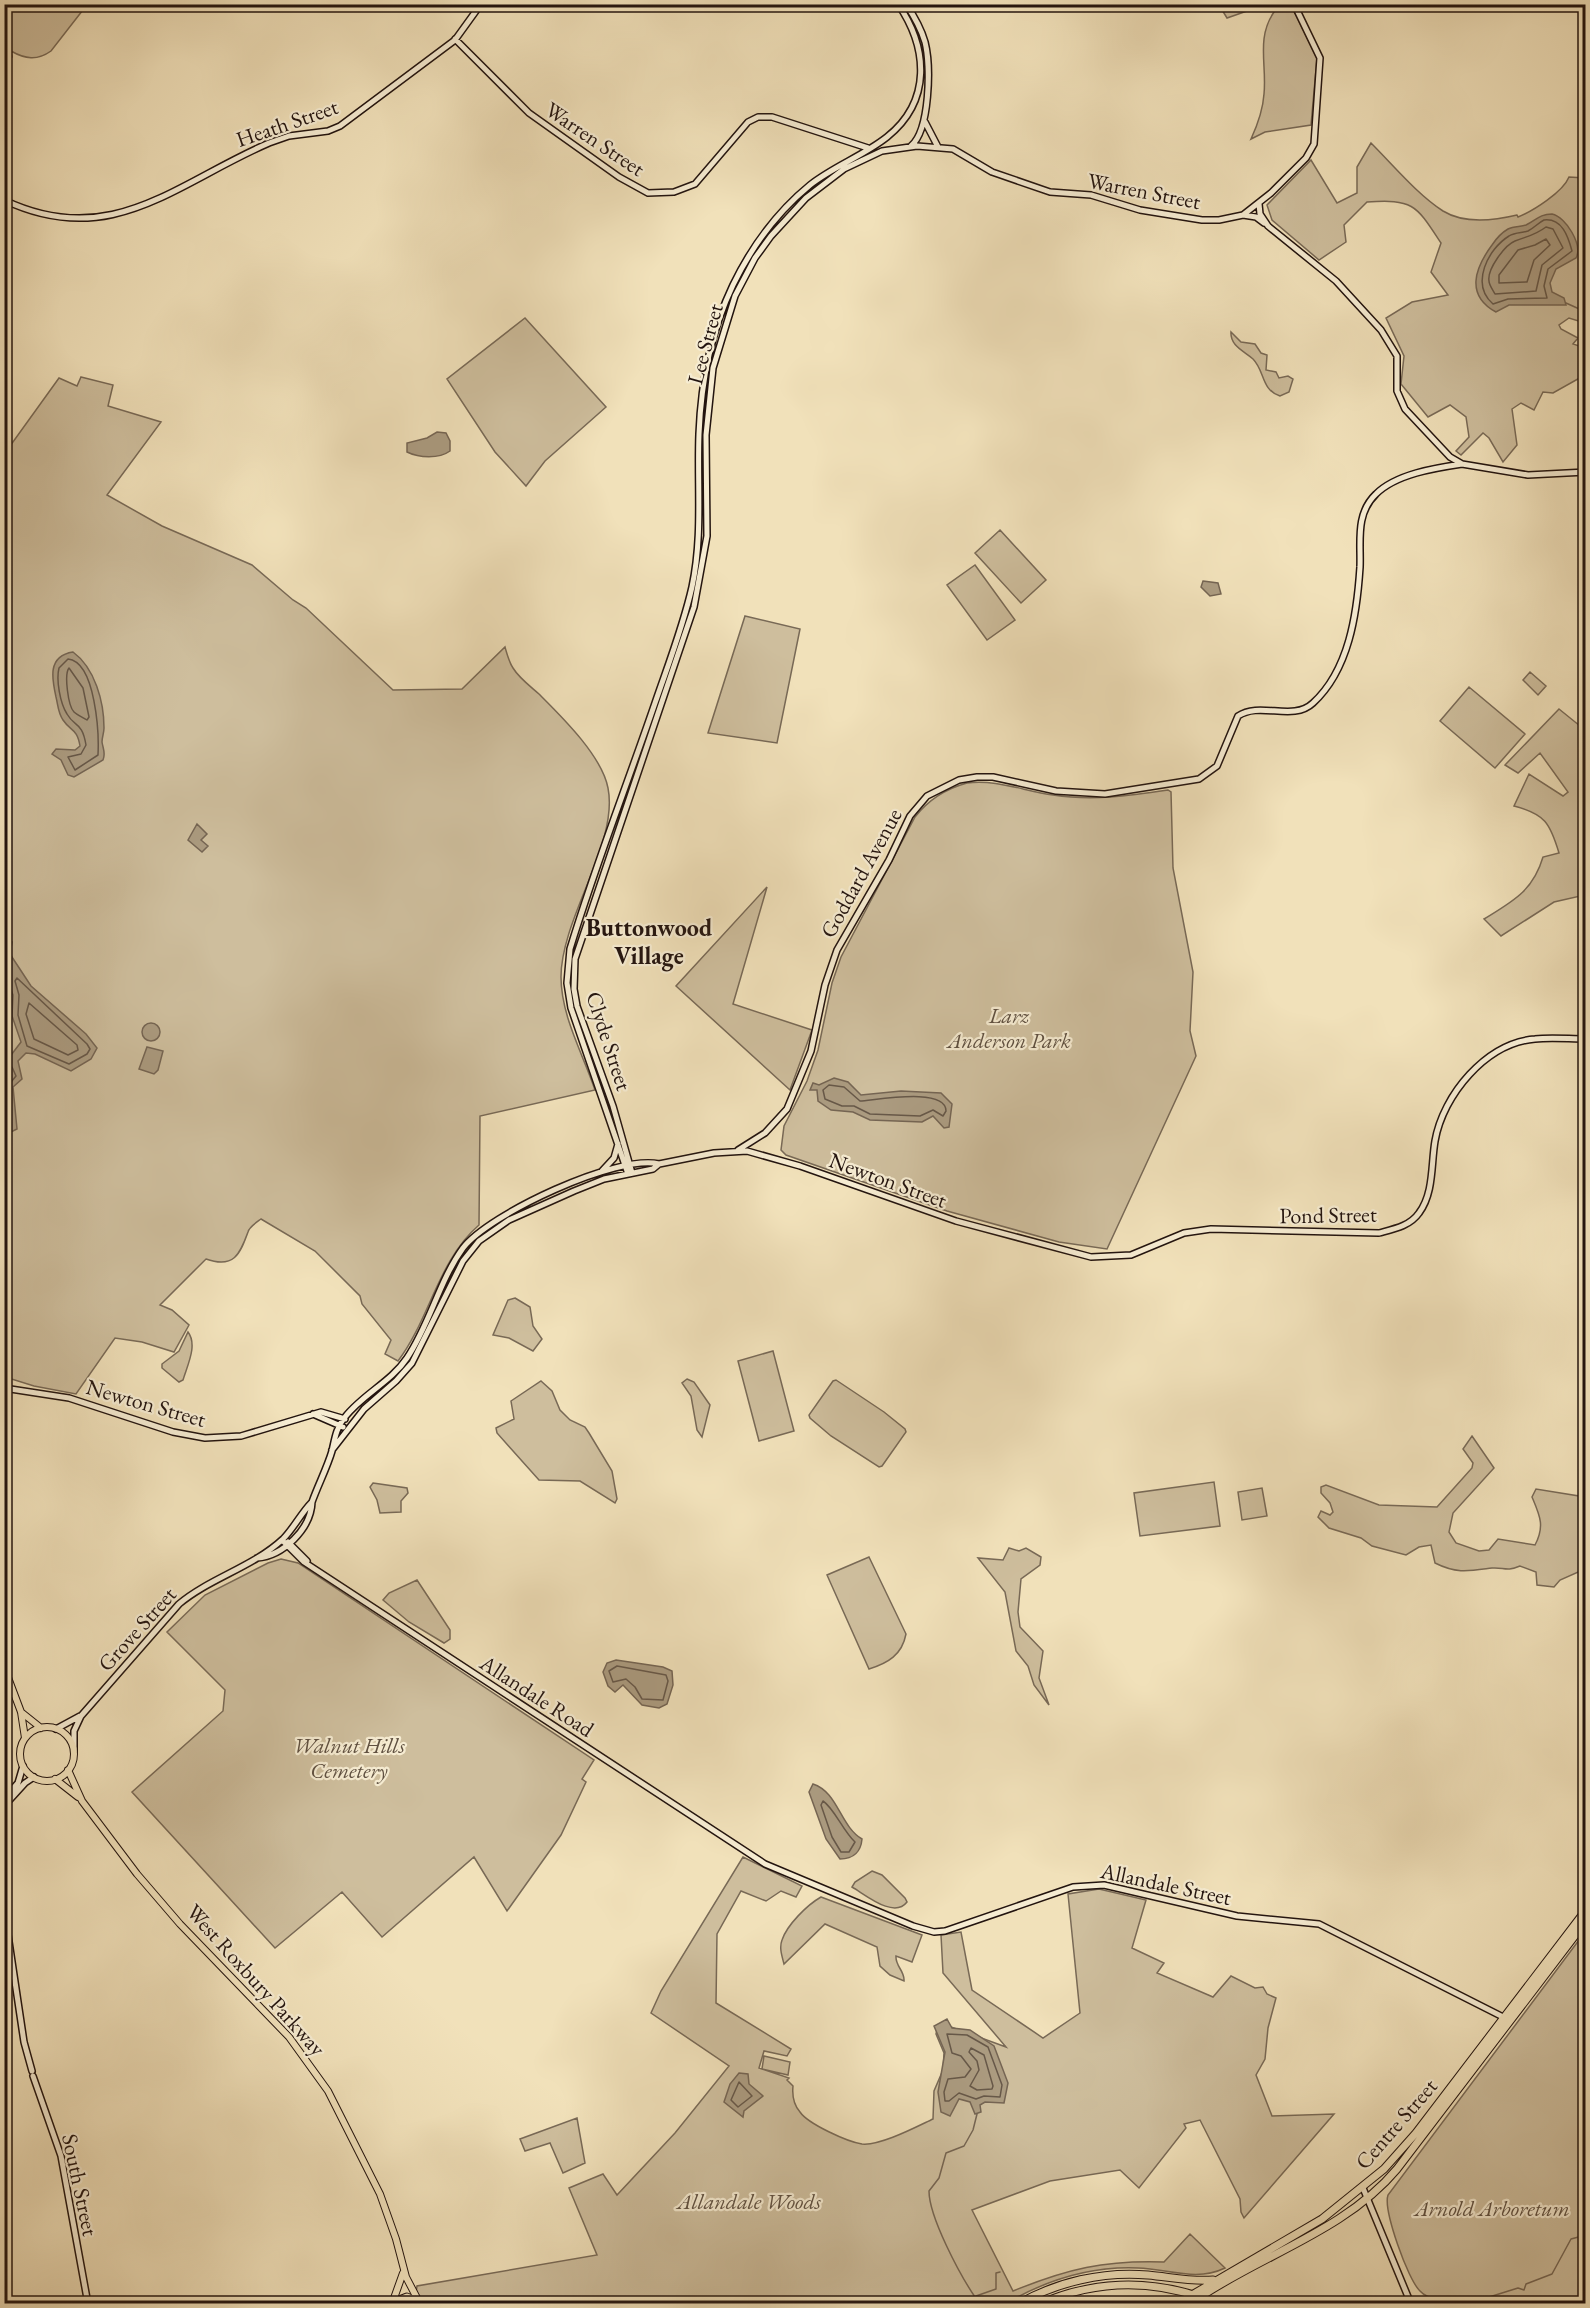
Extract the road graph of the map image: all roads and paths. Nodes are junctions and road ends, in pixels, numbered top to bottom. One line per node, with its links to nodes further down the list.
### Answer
1 (481, 4): 5 (main road, Heath Street)
2 (898, 4): 6 (main road, Lee Street)
3 (906, 4): 7 (main road)
4 (1294, 4): 15 (main road, Warren Street)
5 (456, 39): 11 (main road, Warren Street); 14 (main road, Heath Street)
6 (910, 109): 7 (main road); 8 (main road, Lee Street)
7 (925, 117): 9 (main road); 10 (main road)
8 (893, 131): 11 (main road, Lee Street); 12 (main road)
9 (909, 147): 10 (main road, Warren Street); 12 (main road, Lee Street)
10 (938, 147): 16 (main road, Warren Street)
11 (869, 148): 13 (main road, Warren Street); 20 (main road, Lee Street)
12 (898, 148): 13 (main road, Lee Street)
13 (890, 149): 20 (main road, Lee Street)
14 (4, 200)
15 (1259, 204): 16 (main road, Warren Street); 17 (main road)
16 (1243, 215): 17 (main road)
17 (1268, 226): 18 (main road)
18 (1462, 464): 19 (main road); 23 (main road, Goddard Avenue)
19 (1586, 472)
20 (632, 781): 22 (main road, Clyde Street); 25 (main road, Clyde Street)
21 (1586, 1039): 28 (main road, Pond Street)
22 (618, 1142): 25 (main road, Clyde Street); 26 (main road)
23 (737, 1150): 24 (main road, Newton Street); 28 (main road, Newton Street)
24 (659, 1164): 25 (main road, Newton Street); 27 (main road, Newton Street)
25 (628, 1166): 26 (main road, Newton Street); 27 (main road, Clyde Street)
26 (602, 1172): 31 (main road, Newton Street)
27 (630, 1173): 32 (main road, Newton Street)
28 (1104, 1258)
29 (4, 1388): 30 (main road, Newton Street)
30 (313, 1414): 31 (main road, Newton Street); 33 (main road)
31 (344, 1418): 32 (main road, Newton Street); 33 (main road, Newton Street)
32 (351, 1423): 34 (main road, Newton Street)
33 (340, 1425): 34 (main road); 35 (main road, Grove Street)
34 (347, 1429): 35 (main road, Grove Street)
35 (332, 1450): 36 (main road, Grove Street)
36 (312, 1502): 37 (main road, Grove Street); 38 (main road, Grove Street)
37 (282, 1540): 38 (main road, Allandale Road); 39 (main road, Grove Street)
38 (288, 1544): 39 (main road, Grove Street); 54 (main road, Allandale Road)
39 (257, 1557): 42 (main road, Grove Street)
40 (4, 1667): 41 (main road)
41 (21, 1712): 43 (main road); 45 (main road)
42 (81, 1716): 44 (main road, Grove Street); 46 (main road, Grove Street)
43 (41, 1728): 44 (main road); 45 (main road)
44 (56, 1729): 46 (main road)
45 (25, 1739): 47 (main road)
46 (74, 1751): 48 (main road)
47 (23, 1766): 49 (main road); 51 (main road)
48 (68, 1770): 50 (main road); 52 (main road, West Roxbury Parkway)
49 (34, 1777): 50 (main road); 53 (main road)
50 (55, 1779): 52 (main road, West Roxbury Parkway)
51 (4, 1799)
52 (82, 1801): 61 (main road, West Roxbury Parkway)
53 (4, 1806)
54 (745, 1851): 58 (main road, Allandale Street)
55 (4, 1908): 66 (main road, South Street)
56 (1586, 1910): 58 (highway, Centre Street)
57 (1586, 1921): 58 (highway, Centre Street)
58 (1507, 2019): 59 (highway, Centre Street); 60 (highway, Centre Street)
59 (1363, 2188): 60 (main road); 62 (highway, Centre Street)
60 (1369, 2197): 63 (highway, Centre Street); 71 (main road)
61 (404, 2266): 64 (main road); 65 (main road, West Roxbury Parkway)
62 (1216, 2280): 63 (highway, Centre Street); 67 (highway)
63 (1196, 2296): 68 (highway); 69 (main road, Centre Street); 70 (main road, Centre Street)
64 (391, 2302): 65 (highway)
65 (420, 2302)
66 (88, 2304)
67 (1018, 2304)
68 (1040, 2304)
69 (1181, 2304)
70 (1192, 2304)
71 (1412, 2304)

